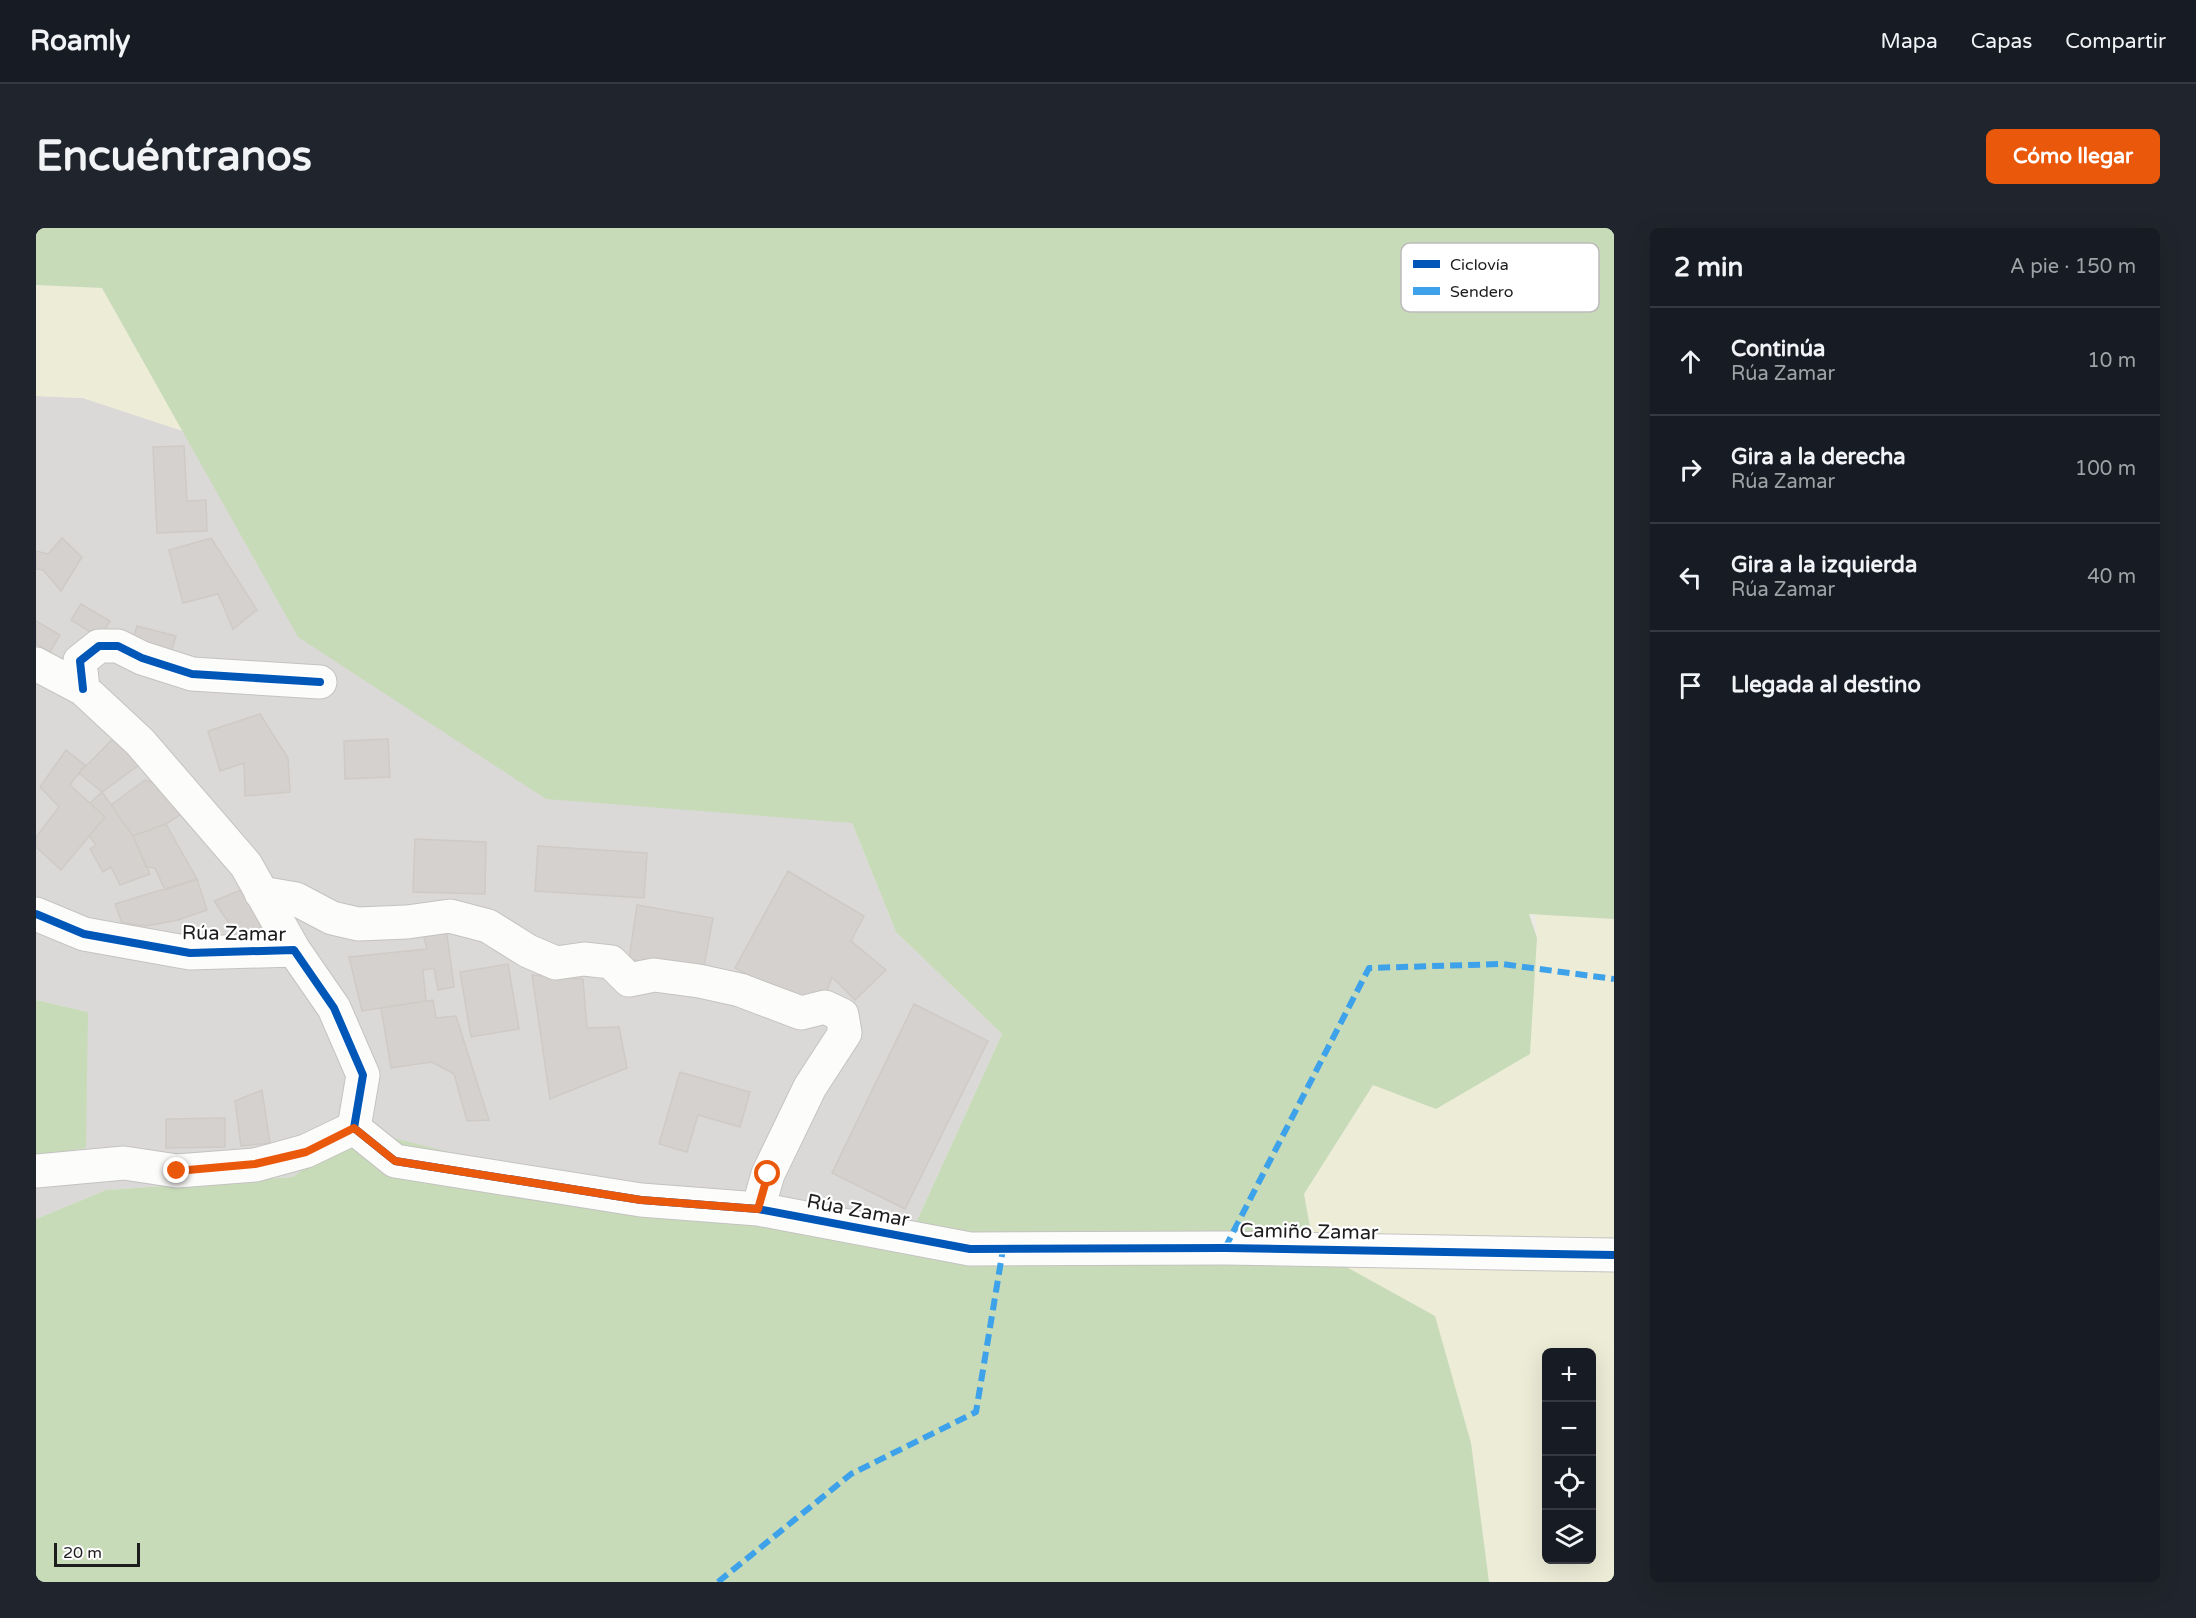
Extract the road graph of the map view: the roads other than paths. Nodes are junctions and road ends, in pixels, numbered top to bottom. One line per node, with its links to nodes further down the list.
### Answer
1 (36, 664): 3 (street)
2 (320, 682): 3 (street)
3 (83, 689): 4 (street)
4 (261, 893): 6 (street); 9 (street, Rúa Zamar)
5 (36, 914): 6 (street, Rúa Zamar)
6 (294, 950): 7 (street, Rúa Zamar)
7 (354, 1128): 8 (street); 9 (street, Rúa Zamar)
8 (36, 1171)
9 (758, 1209): 10 (street, Rúa Zamar)
10 (1003, 1249): 11 (street, Camiño Zamar)
11 (1614, 1255)

